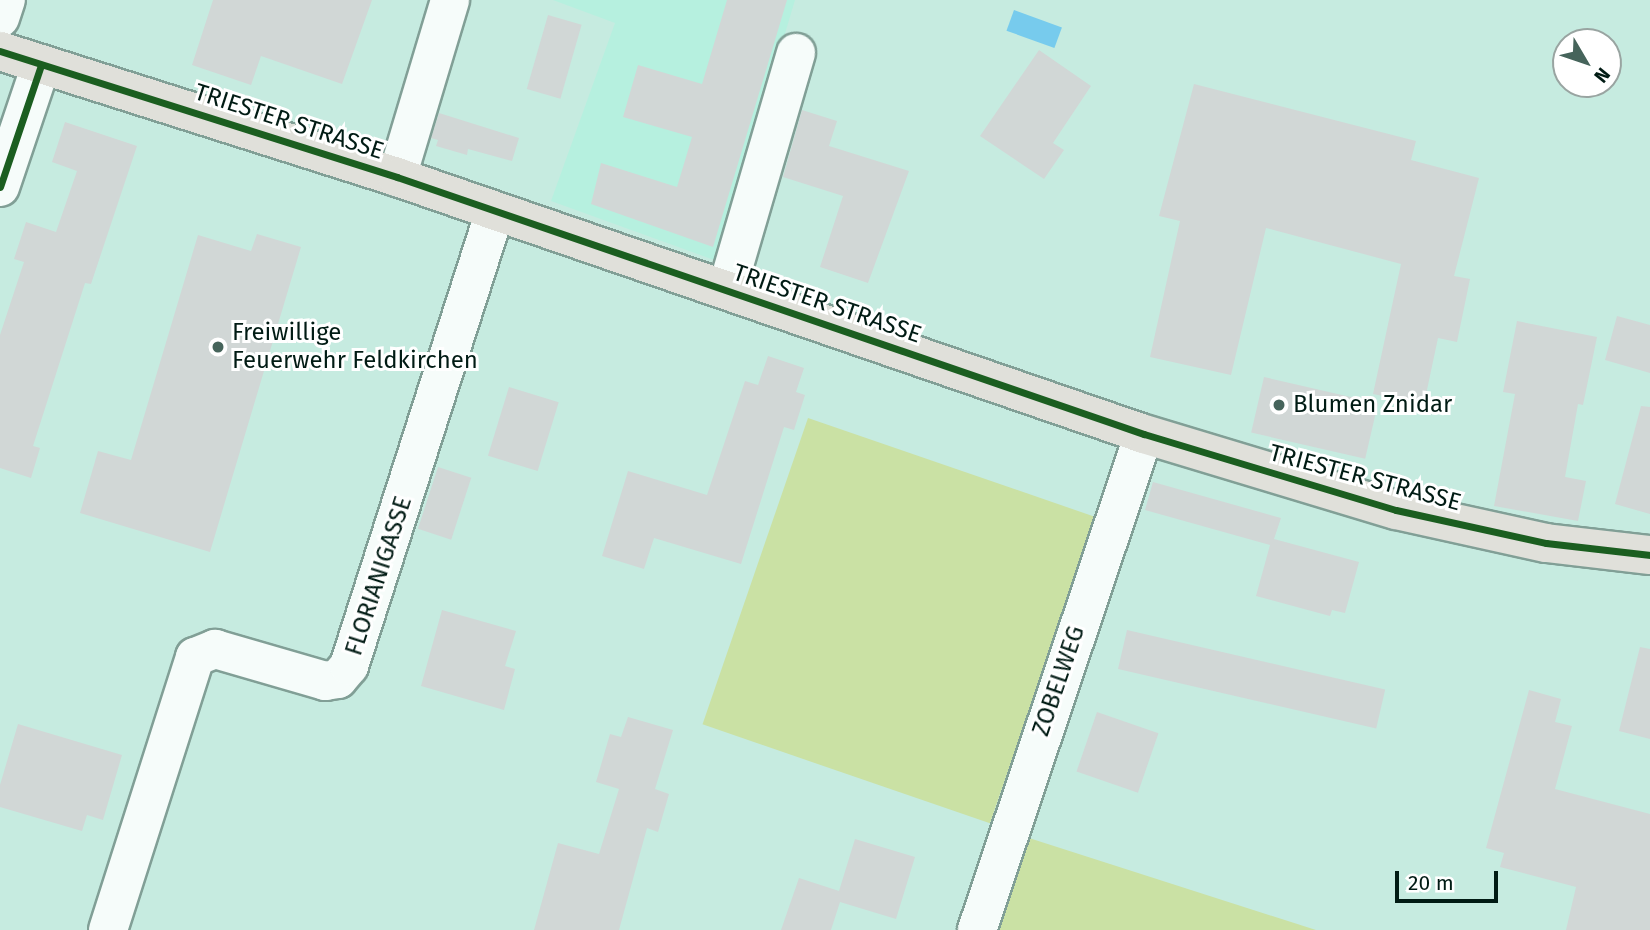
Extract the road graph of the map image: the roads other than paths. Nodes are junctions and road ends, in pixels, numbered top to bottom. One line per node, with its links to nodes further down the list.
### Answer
1 (6, 0): 3 (street)
2 (450, 0): 7 (street)
3 (0, 18)
4 (0, 51): 6 (main road, TRIESTER STRASSE)
5 (796, 53): 10 (street)
6 (41, 65): 7 (main road, TRIESTER STRASSE); 8 (street)
7 (397, 177): 9 (main road, TRIESTER STRASSE)
8 (0, 187)
9 (495, 212): 10 (main road, TRIESTER STRASSE); 13 (street, FLORIANIGASSE)
10 (727, 289): 11 (main road, TRIESTER STRASSE)
11 (1144, 434): 12 (main road, TRIESTER STRASSE); 14 (street, ZOBELWEG)
12 (1650, 555)
13 (108, 930)
14 (977, 930)

